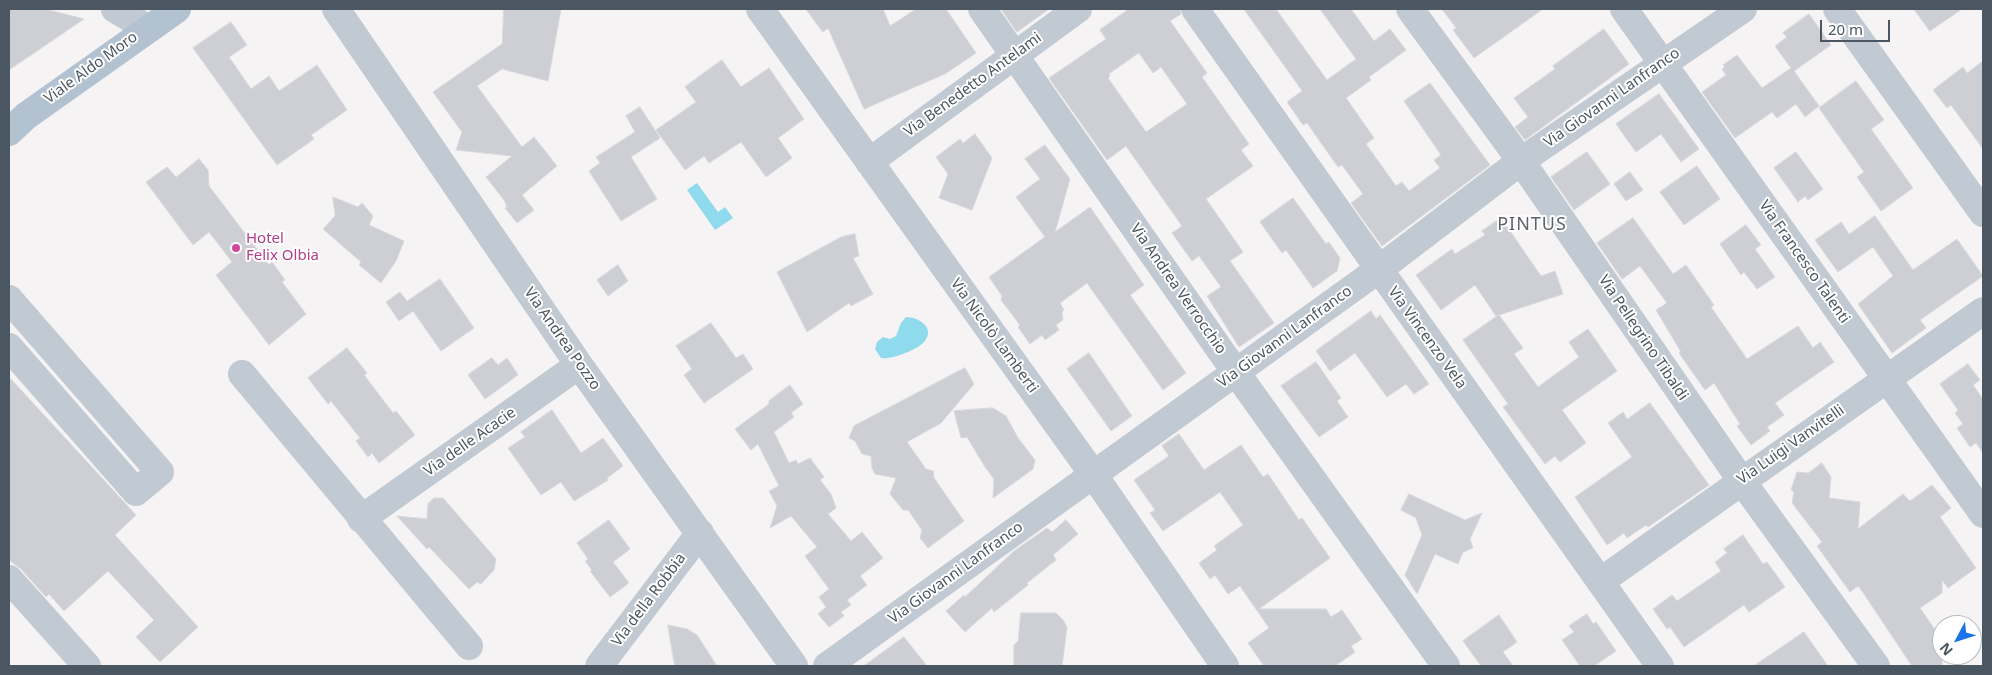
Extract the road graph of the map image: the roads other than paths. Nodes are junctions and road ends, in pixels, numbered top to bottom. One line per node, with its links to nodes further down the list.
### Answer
1 (115, 9): 12 (street)
2 (177, 9): 12 (main road, Viale Aldo Moro)
3 (336, 9): 23 (street, Via Andrea Pozzo)
4 (760, 9): 17 (street, Via Nicolò Lamberti)
5 (982, 9): 13 (street, Via Andrea Verrocchio)
6 (1078, 9): 13 (street, Via Benedetto Antelami)
7 (1195, 9): 19 (street, Via Vincenzo Vela)
8 (1410, 9): 16 (street, Via Pellegrino Tibaldi)
9 (1624, 9): 14 (street, Via Francesco Talenti)
10 (1743, 9): 14 (street, Via Giovanni Lanfranco)
11 (1837, 9): 18 (street)
12 (147, 28): 15 (main road, Viale Aldo Moro)
13 (1014, 54): 17 (street, Via Benedetto Antelami); 24 (street, Via Andrea Verrocchio)
14 (1663, 63): 16 (street, Via Giovanni Lanfranco); 26 (street, Via Francesco Talenti)
15 (9, 132)
16 (1521, 161): 19 (street, Via Giovanni Lanfranco); 28 (street, Via Pellegrino Tibaldi)
17 (869, 162): 27 (street, Via Nicolò Lamberti)
18 (1983, 213)
19 (1378, 270): 24 (street, Via Giovanni Lanfranco); 33 (street, Via Vincenzo Vela)
20 (9, 299): 22 (street)
21 (1983, 311): 26 (street, Via Luigi Vanvitelli)
22 (9, 347)
23 (579, 364): 30 (street, Via delle Acacie); 31 (street, Via Andrea Pozzo)
24 (1236, 372): 27 (street, Via Giovanni Lanfranco); 40 (street, Via Andrea Verrocchio)
25 (242, 374): 30 (street)
26 (1886, 378): 28 (street, Via Luigi Vanvitelli); 29 (street, Via Francesco Talenti)
27 (1094, 474): 38 (street, Via Giovanni Lanfranco); 39 (street, Via Nicolò Lamberti)
28 (1740, 480): 33 (street, Via Luigi Vanvitelli); 42 (street, Via Pellegrino Tibaldi)
29 (1983, 514)
30 (361, 519): 34 (street)
31 (700, 533): 36 (street, Via della Robbia); 37 (street, Via Andrea Pozzo)
32 (9, 579): 35 (street)
33 (1600, 581): 41 (street, Via Vincenzo Vela)
34 (469, 646)
35 (87, 666)
36 (599, 666)
37 (794, 666)
38 (827, 666)
39 (1225, 666)
40 (1446, 666)
41 (1660, 666)
42 (1876, 666)

